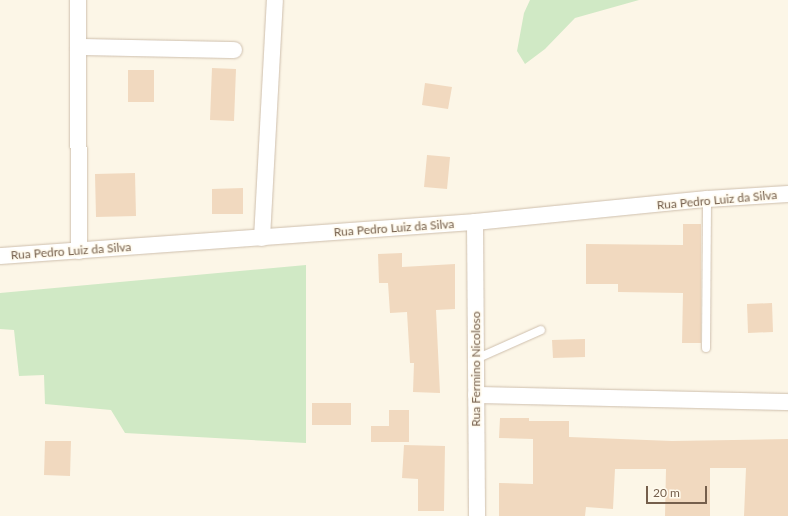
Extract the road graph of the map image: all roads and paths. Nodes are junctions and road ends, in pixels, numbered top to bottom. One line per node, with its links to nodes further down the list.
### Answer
1 (78, 0): 3 (street)
2 (275, 0): 8 (street)
3 (78, 47): 4 (street); 9 (street)
4 (234, 50)
5 (788, 194): 6 (street, Rua Pedro Luiz da Silva)
6 (707, 199): 7 (street, Rua Pedro Luiz da Silva); 12 (lane)
7 (475, 222): 8 (street, Rua Pedro Luiz da Silva); 13 (street, Rua Fermino Nicoloso)
8 (262, 238): 9 (street, Rua Pedro Luiz da Silva)
9 (79, 251): 10 (street, Rua Pedro Luiz da Silva)
10 (0, 256)
11 (541, 330): 13 (lane)
12 (706, 348)
13 (476, 359): 14 (street, Rua Fermino Nicoloso)
14 (476, 395): 15 (street); 16 (street, Rua Fermino Nicoloso)
15 (788, 402)
16 (477, 516)

